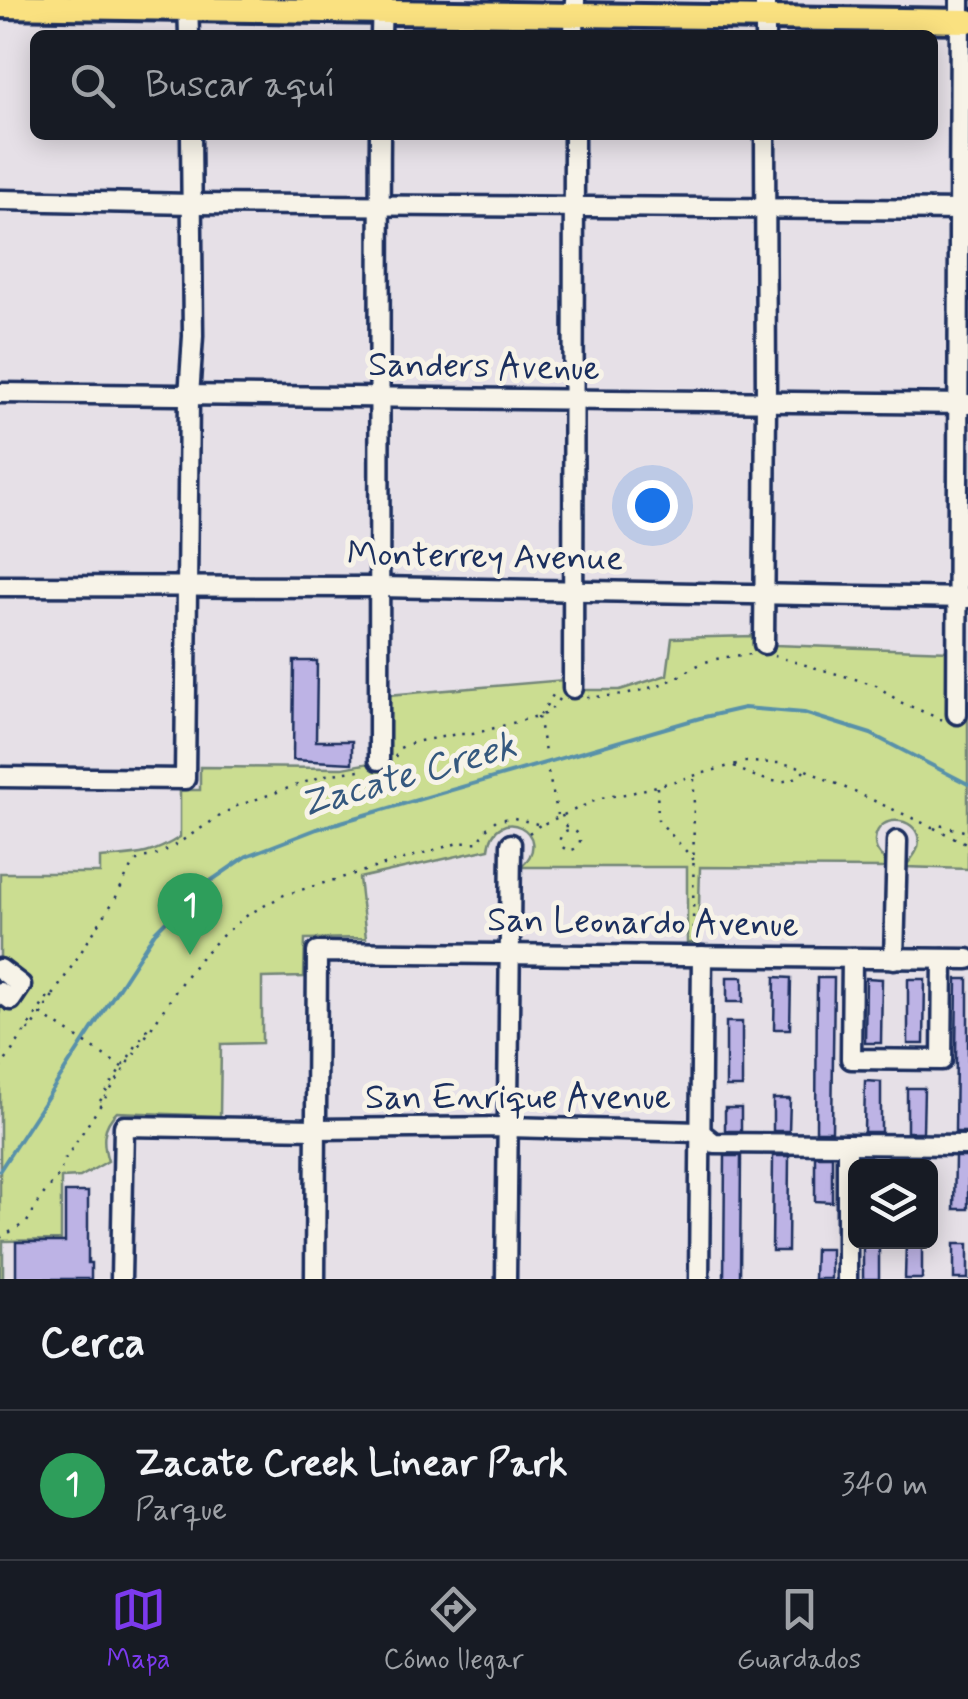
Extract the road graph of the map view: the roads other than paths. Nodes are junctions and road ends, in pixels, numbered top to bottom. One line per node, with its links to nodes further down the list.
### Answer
1 (188, 5): 2 (main road); 4 (main road); 7 (street)
2 (0, 6)
3 (963, 14): 6 (main road); 17 (street)
4 (382, 16): 5 (main road)
5 (574, 17): 6 (main road)
6 (765, 18)
7 (189, 30)
8 (191, 140): 13 (street)
9 (380, 140): 14 (street)
10 (574, 140): 15 (street)
11 (765, 140): 16 (street)
12 (0, 200): 13 (street)
13 (193, 204): 14 (street); 19 (street)
14 (380, 205): 15 (street); 20 (street)
15 (574, 207): 16 (street); 21 (street)
16 (766, 208): 17 (street); 22 (street)
17 (964, 210): 23 (street)
18 (0, 393): 19 (street, Sanders Avenue)
19 (189, 397): 20 (street, Sanders Avenue); 25 (street)
20 (378, 399): 21 (street, Sanders Avenue); 26 (street)
21 (574, 400): 22 (street, Sanders Avenue); 27 (street)
22 (766, 402): 23 (street, Sanders Avenue); 28 (street)
23 (964, 404): 29 (street)
24 (0, 586): 25 (street, Monterrey Avenue)
25 (189, 587): 26 (street, Monterrey Avenue); 34 (street)
26 (380, 588): 27 (street, Monterrey Avenue); 33 (street)
27 (574, 591): 28 (street, Monterrey Avenue); 31 (street)
28 (764, 596): 29 (street, Monterrey Avenue); 30 (street)
29 (964, 598): 32 (street)
30 (762, 651)
31 (573, 694)
32 (957, 720)
33 (382, 763)
34 (0, 776)
35 (897, 841): 40 (street)
36 (512, 844): 38 (street)
37 (697, 950): 38 (street, San Leonardo Avenue); 39 (street, San Leonardo Avenue); 47 (street)
38 (510, 953): 45 (street); 46 (street, San Leonardo Avenue)
39 (852, 958): 40 (street, San Leonardo Avenue); 42 (street)
40 (894, 959): 42 (street, San Leonardo Avenue)
41 (968, 959): 42 (street, San Leonardo Avenue)
42 (943, 960)
43 (0, 969): 44 (street)
44 (1, 994)
45 (508, 1127): 46 (street, San Enrique Avenue); 47 (street, San Enrique Avenue); 52 (street)
46 (316, 1129): 50 (street, San Enrique Avenue); 51 (street)
47 (700, 1132): 48 (street, San Enrique Avenue); 53 (street)
48 (848, 1144): 49 (street, San Enrique Avenue); 54 (street)
49 (968, 1145)
50 (121, 1279)
51 (315, 1279)
52 (506, 1279)
53 (699, 1279)
54 (847, 1279)

